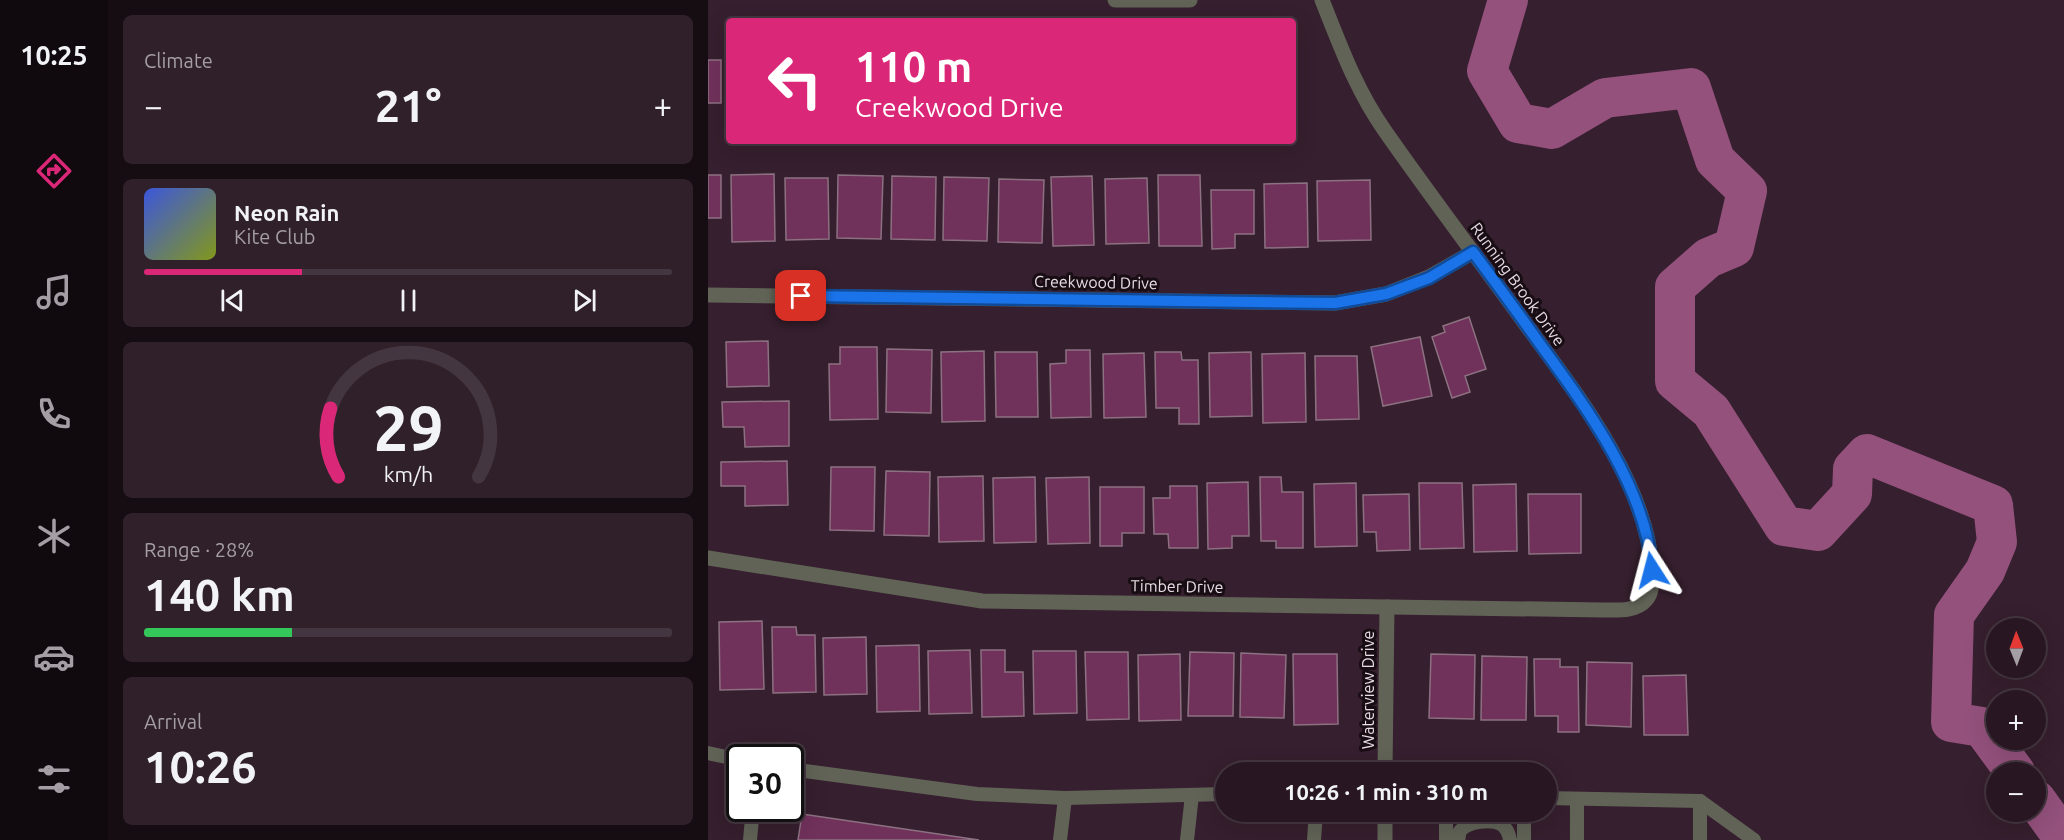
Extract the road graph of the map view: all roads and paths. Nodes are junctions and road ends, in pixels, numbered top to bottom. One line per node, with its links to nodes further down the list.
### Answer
1 (1115, 0): 2 (street)
2 (1190, 0)
3 (1322, 0): 4 (street, Running Brook Drive)
4 (1473, 252): 5 (street, Creekwood Drive); 7 (street, Running Brook Drive)
5 (708, 295)
6 (708, 558): 8 (street, Timber Drive)
7 (1646, 600): 8 (street, Timber Drive)
8 (1386, 607): 11 (street, Waterview Drive)
9 (708, 753): 10 (lane)
10 (726, 757)
11 (1385, 762)
12 (804, 771): 15 (lane)
13 (1215, 794): 14 (lane)
14 (1192, 795): 15 (lane); 26 (lane)
15 (1065, 798): 25 (lane)
16 (1557, 798): 17 (lane)
17 (1577, 799): 18 (lane); 33 (lane)
18 (1700, 801): 34 (lane); 35 (lane)
19 (752, 822): 24 (lane)
20 (1315, 822): 27 (lane)
21 (1385, 822): 28 (street)
22 (1446, 822): 29 (lane)
23 (1524, 822): 32 (lane)
24 (750, 840)
25 (1060, 840)
26 (1187, 840)
27 (1314, 840)
28 (1385, 840)
29 (1446, 840)
30 (1458, 840): 31 (lane)
31 (1510, 840)
32 (1524, 840)
33 (1577, 840)
34 (1700, 840)
35 (1754, 840)

